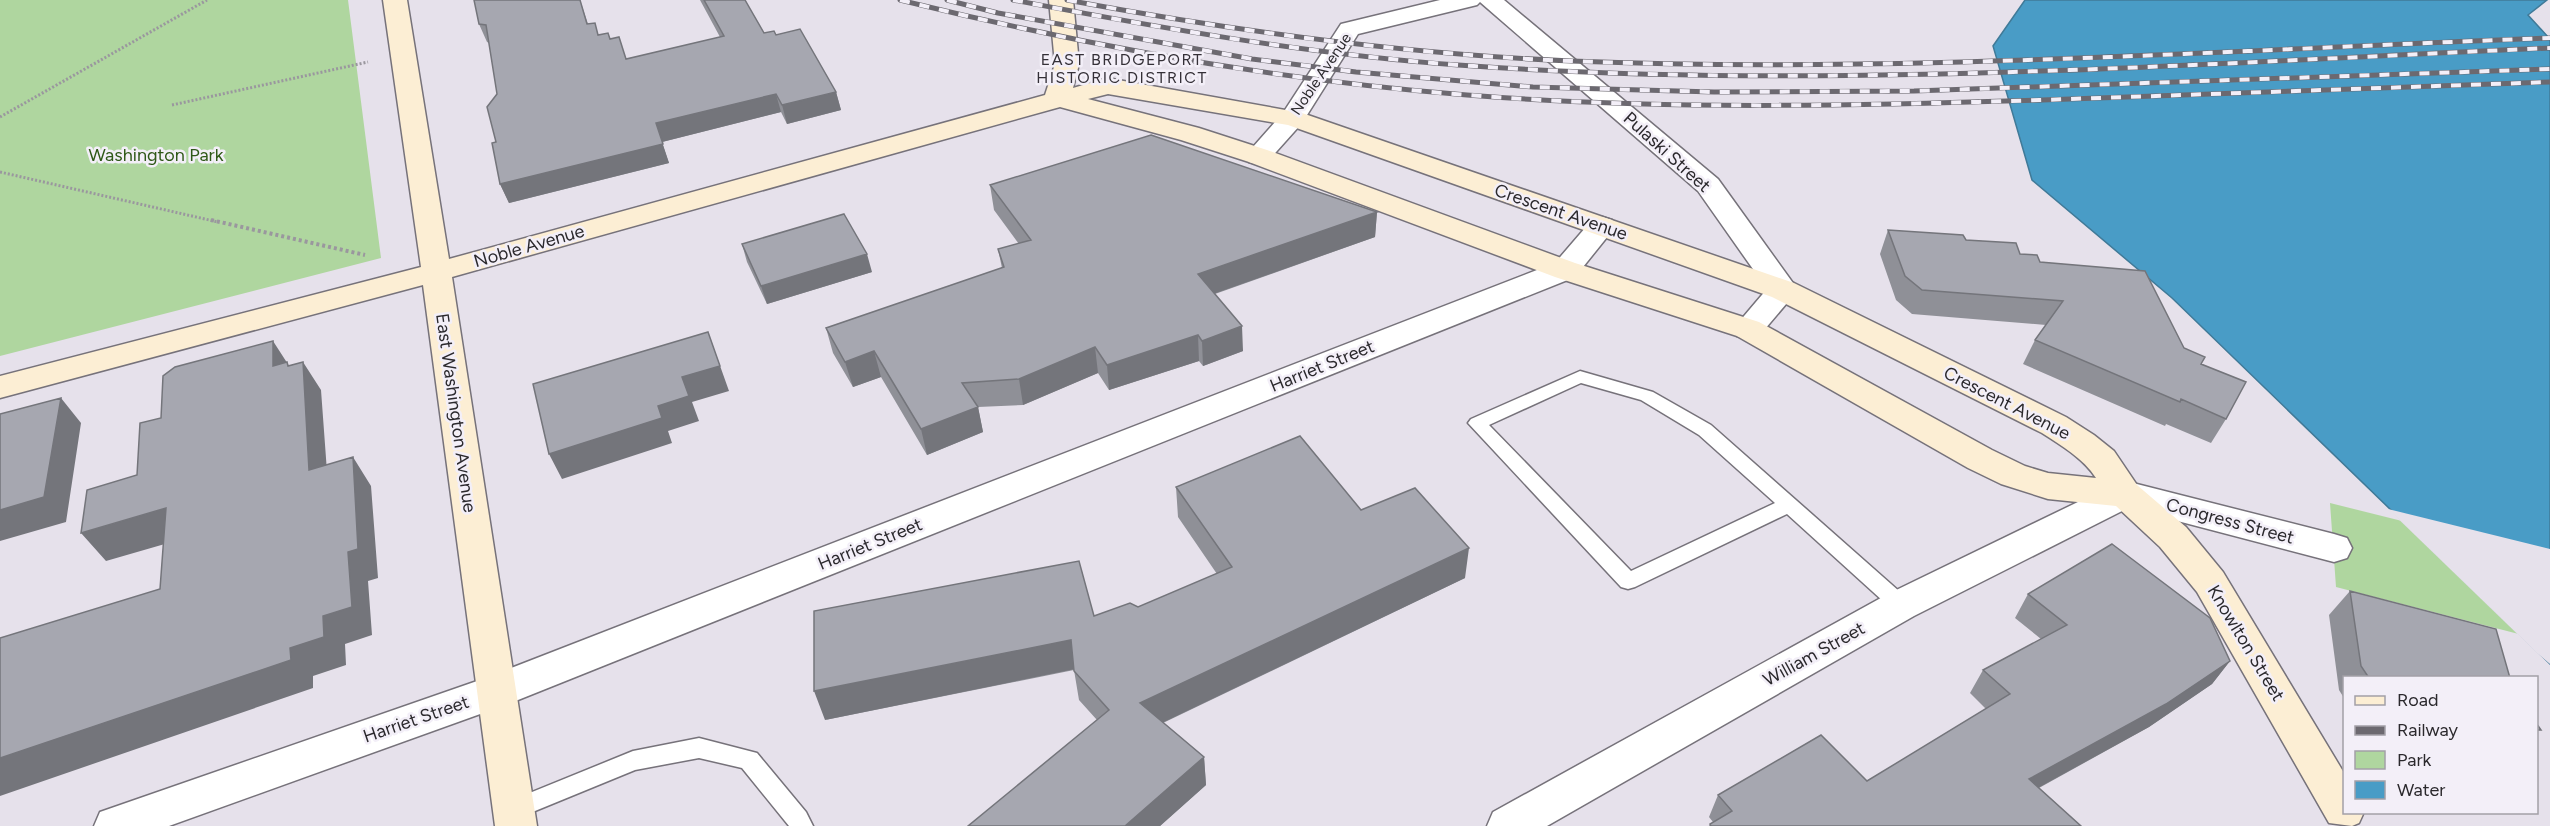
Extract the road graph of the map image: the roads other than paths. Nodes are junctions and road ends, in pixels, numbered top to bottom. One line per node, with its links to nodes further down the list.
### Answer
1 (395, 0): 10 (main road, East Washington Avenue)
2 (1061, 0): 5 (main road)
3 (1469, 0): 6 (street, Noble Avenue)
4 (1490, 0): 11 (street, Pulaski Street)
5 (1057, 99): 6 (main road, Crescent Avenue); 7 (main road); 10 (main road, Noble Avenue)
6 (1293, 117): 7 (street, Noble Avenue); 8 (main road, Crescent Avenue)
7 (1258, 156): 9 (main road)
8 (1602, 226): 9 (street, Harriet Street); 11 (main road, Crescent Avenue)
9 (1565, 270): 12 (main road); 18 (street, Harriet Street)
10 (436, 272): 13 (main road, Noble Avenue); 18 (main road, East Washington Avenue)
11 (1783, 290): 12 (street); 14 (main road, Crescent Avenue)
12 (1748, 329): 14 (main road)
13 (0, 387)
14 (2125, 494): 16 (street, Congress Street); 17 (street, William Street); 19 (main road, Knowlton Street)
15 (1789, 505): 15 (lane); 17 (lane)
16 (2334, 548)
17 (1901, 605): 23 (street, William Street)
18 (494, 692): 20 (main road, East Washington Avenue); 21 (street, Harriet Street)
19 (2343, 808)
20 (514, 818): 22 (lane)
21 (115, 826)
22 (801, 826)
23 (1508, 826)

